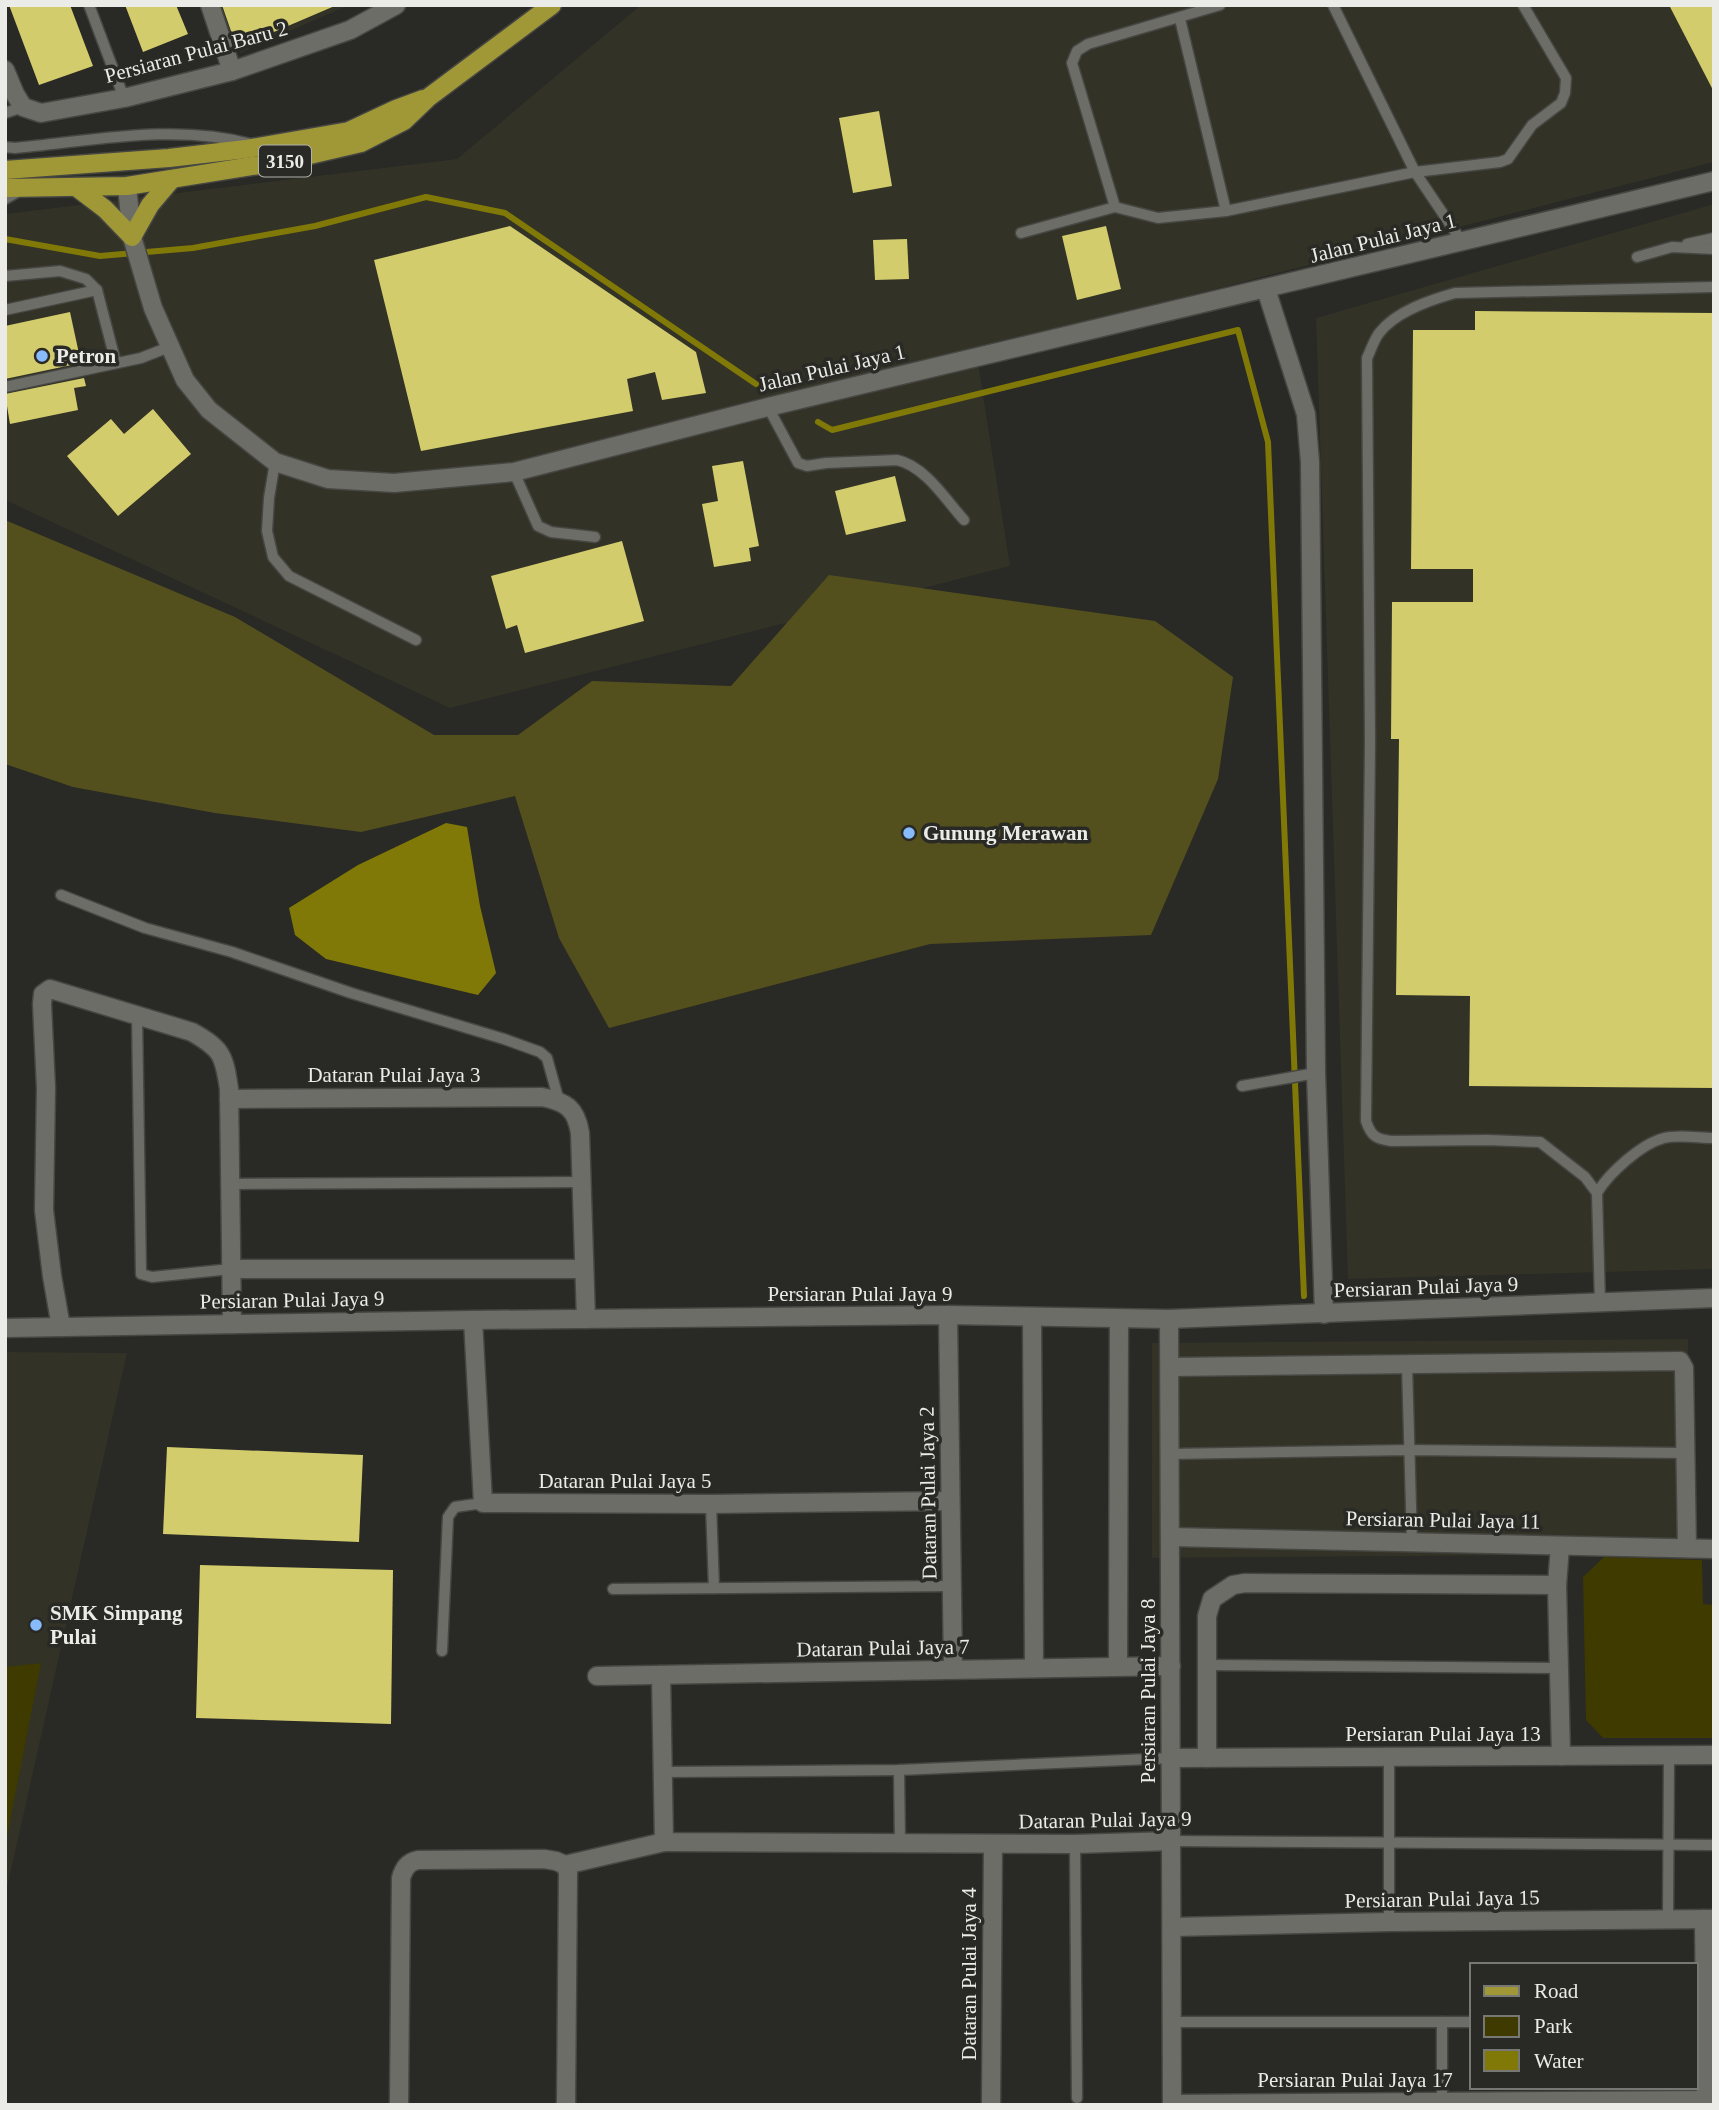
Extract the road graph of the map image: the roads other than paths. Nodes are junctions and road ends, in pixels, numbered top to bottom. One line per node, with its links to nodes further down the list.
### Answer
1 (89, 5): 12 (lane)
2 (210, 5): 10 (street)
3 (396, 5): 10 (street, Persiaran Pulai Baru 2)
4 (552, 5): 11 (main road, 3150)
5 (1220, 5): 8 (lane)
6 (1333, 5): 20 (lane)
7 (1523, 5): 20 (lane)
8 (1180, 19): 28 (lane); 29 (lane)
9 (5, 69): 13 (street)
10 (232, 71): 12 (street, Persiaran Pulai Baru 2)
11 (429, 97): 15 (main road, 3150); 21 (main road, 3150)
12 (124, 98): 13 (street, Persiaran Pulai Baru 2)
13 (23, 107): 14 (lane)
14 (5, 113)
15 (259, 146): 16 (lane); 17 (main road, 3150)
16 (5, 147)
17 (169, 158): 18 (main road, 3150); 23 (main road)
18 (60, 166): 19 (main road, 3150); 23 (main road)
19 (5, 170)
20 (1415, 172): 29 (lane); 33 (lane)
21 (172, 179): 23 (main road, 3150); 32 (main road)
22 (1714, 181): 33 (street, Jalan Pulai Jaya 1)
23 (127, 186): 24 (main road, 3150); 32 (street, Jalan Pulai Jaya 1)
24 (76, 187): 26 (main road, 3150); 32 (main road)
25 (5, 188): 26 (main road, 3150)
26 (24, 188): 27 (lane)
27 (5, 199)
28 (1115, 207): 29 (lane); 30 (lane)
29 (1226, 211)
30 (1021, 233)
31 (1714, 238): 34 (lane)
32 (133, 240): 42 (street, Jalan Pulai Jaya 1)
33 (1462, 242): 39 (street, Jalan Pulai Jaya 1)
34 (1672, 247): 35 (lane); 36 (lane)
35 (1714, 248)
36 (1637, 257)
37 (5, 276): 40 (lane)
38 (1714, 287): 60 (lane)
39 (1266, 289): 45 (street, Jalan Pulai Jaya 1); 53 (street)
40 (97, 290): 41 (lane); 43 (lane)
41 (5, 310)
42 (169, 347): 43 (lane); 46 (street, Jalan Pulai Jaya 1)
43 (116, 363): 44 (lane)
44 (5, 387)
45 (768, 407): 47 (street, Jalan Pulai Jaya 1); 48 (lane)
46 (275, 462): 47 (street, Jalan Pulai Jaya 1); 50 (lane)
47 (514, 472): 49 (lane)
48 (964, 520)
49 (595, 537)
50 (416, 640)
51 (61, 895): 56 (lane)
52 (137, 1015): 55 (street); 61 (lane); 73 (street)
53 (1316, 1073): 54 (lane); 65 (street)
54 (1242, 1086)
55 (229, 1099): 56 (street, Dataran Pulai Jaya 3); 59 (street)
56 (559, 1101): 58 (street)
57 (1714, 1138): 60 (lane)
58 (582, 1182): 59 (lane); 62 (street)
59 (230, 1184): 61 (street)
60 (1597, 1193): 64 (lane)
61 (231, 1269): 62 (street, Persiaran Pulai Jaya 9); 72 (street)
62 (584, 1269): 68 (street)
63 (1714, 1298): 64 (street, Persiaran Pulai Jaya 9)
64 (1600, 1303): 65 (street, Persiaran Pulai Jaya 9)
65 (1324, 1314): 69 (street, Persiaran Pulai Jaya 9)
66 (948, 1315): 67 (street, Persiaran Pulai Jaya 9); 68 (street, Persiaran Pulai Jaya 9); 80 (street, Dataran Pulai Jaya 2)
67 (1032, 1317): 71 (street, Persiaran Pulai Jaya 9); 96 (street)
68 (586, 1319): 70 (street, Persiaran Pulai Jaya 9)
69 (1169, 1319): 71 (street, Persiaran Pulai Jaya 9); 76 (street, Persiaran Pulai Jaya 8)
70 (473, 1320): 72 (street, Persiaran Pulai Jaya 9); 81 (street)
71 (1118, 1320): 94 (street)
72 (232, 1324): 73 (street, Persiaran Pulai Jaya 9)
73 (61, 1327): 74 (street, Persiaran Pulai Jaya 9)
74 (5, 1328)
75 (1407, 1365): 76 (street); 77 (lane); 78 (street)
76 (1170, 1367): 79 (street, Persiaran Pulai Jaya 8)
77 (1408, 1450): 78 (lane); 79 (lane); 84 (lane)
78 (1685, 1453): 86 (street)
79 (1170, 1454): 83 (street, Persiaran Pulai Jaya 8)
80 (950, 1501): 82 (street, Dataran Pulai Jaya 5); 89 (street, Dataran Pulai Jaya 2)
81 (483, 1503): 82 (street, Dataran Pulai Jaya 5); 92 (lane)
82 (711, 1504): 91 (lane)
83 (1170, 1537): 84 (street, Persiaran Pulai Jaya 11); 95 (street, Persiaran Pulai Jaya 8)
84 (1412, 1542): 85 (street, Persiaran Pulai Jaya 11)
85 (1560, 1546): 86 (street, Persiaran Pulai Jaya 11); 88 (street)
86 (1687, 1548): 87 (street, Persiaran Pulai Jaya 11)
87 (1714, 1549)
88 (1557, 1585): 93 (street); 97 (street)
89 (952, 1586): 91 (lane); 98 (street, Dataran Pulai Jaya 2)
90 (613, 1588): 91 (lane)
91 (714, 1588)
92 (442, 1651)
93 (1208, 1665): 97 (lane); 106 (street)
94 (1118, 1666): 95 (street, Dataran Pulai Jaya 7); 96 (street, Dataran Pulai Jaya 7)
95 (1171, 1666): 105 (street, Persiaran Pulai Jaya 8)
96 (1034, 1668): 98 (street, Dataran Pulai Jaya 7)
97 (1559, 1668): 103 (street)
98 (953, 1669): 99 (street, Dataran Pulai Jaya 7)
99 (661, 1675): 100 (street, Dataran Pulai Jaya 7); 108 (street)
100 (597, 1676)
101 (1669, 1755): 102 (street, Persiaran Pulai Jaya 13); 103 (street, Persiaran Pulai Jaya 13); 116 (lane)
102 (1714, 1755)
103 (1561, 1756): 104 (street, Persiaran Pulai Jaya 13)
104 (1389, 1757): 106 (street, Persiaran Pulai Jaya 13); 112 (lane)
105 (1172, 1758): 106 (street, Persiaran Pulai Jaya 13); 107 (lane); 109 (street, Persiaran Pulai Jaya 8)
106 (1207, 1758)
107 (899, 1770): 108 (lane); 111 (lane)
108 (663, 1772): 110 (street)
109 (1171, 1841): 112 (lane, Dataran Pulai Jaya 9); 114 (street, Dataran Pulai Jaya 9); 121 (street, Persiaran Pulai Jaya 8)
110 (664, 1842): 111 (street, Dataran Pulai Jaya 9); 117 (street, Dataran Pulai Jaya 9)
111 (900, 1843): 113 (street, Dataran Pulai Jaya 9)
112 (1390, 1843): 116 (lane, Dataran Pulai Jaya 9); 120 (lane)
113 (993, 1844): 114 (street, Dataran Pulai Jaya 9); 132 (street, Dataran Pulai Jaya 4)
114 (1075, 1844): 126 (lane)
115 (1714, 1844): 116 (lane, Dataran Pulai Jaya 9)
116 (1668, 1845): 118 (lane)
117 (565, 1865): 130 (street); 131 (street)
118 (1668, 1919): 119 (street, Persiaran Pulai Jaya 15); 120 (street, Persiaran Pulai Jaya 15)
119 (1709, 1919): 122 (street)
120 (1389, 1922): 121 (street, Persiaran Pulai Jaya 15)
121 (1172, 1927): 123 (street, Persiaran Pulai Jaya 8)
122 (1701, 2021): 127 (street)
123 (1172, 2022): 124 (lane); 129 (street, Persiaran Pulai Jaya 8)
124 (1442, 2022): 125 (lane); 128 (lane)
125 (1470, 2022)
126 (1077, 2098)
127 (1706, 2102): 128 (street, Persiaran Pulai Jaya 17)
128 (1442, 2103): 129 (street, Persiaran Pulai Jaya 17)
129 (1172, 2104)
130 (399, 2105)
131 (566, 2105)
132 (991, 2105)

